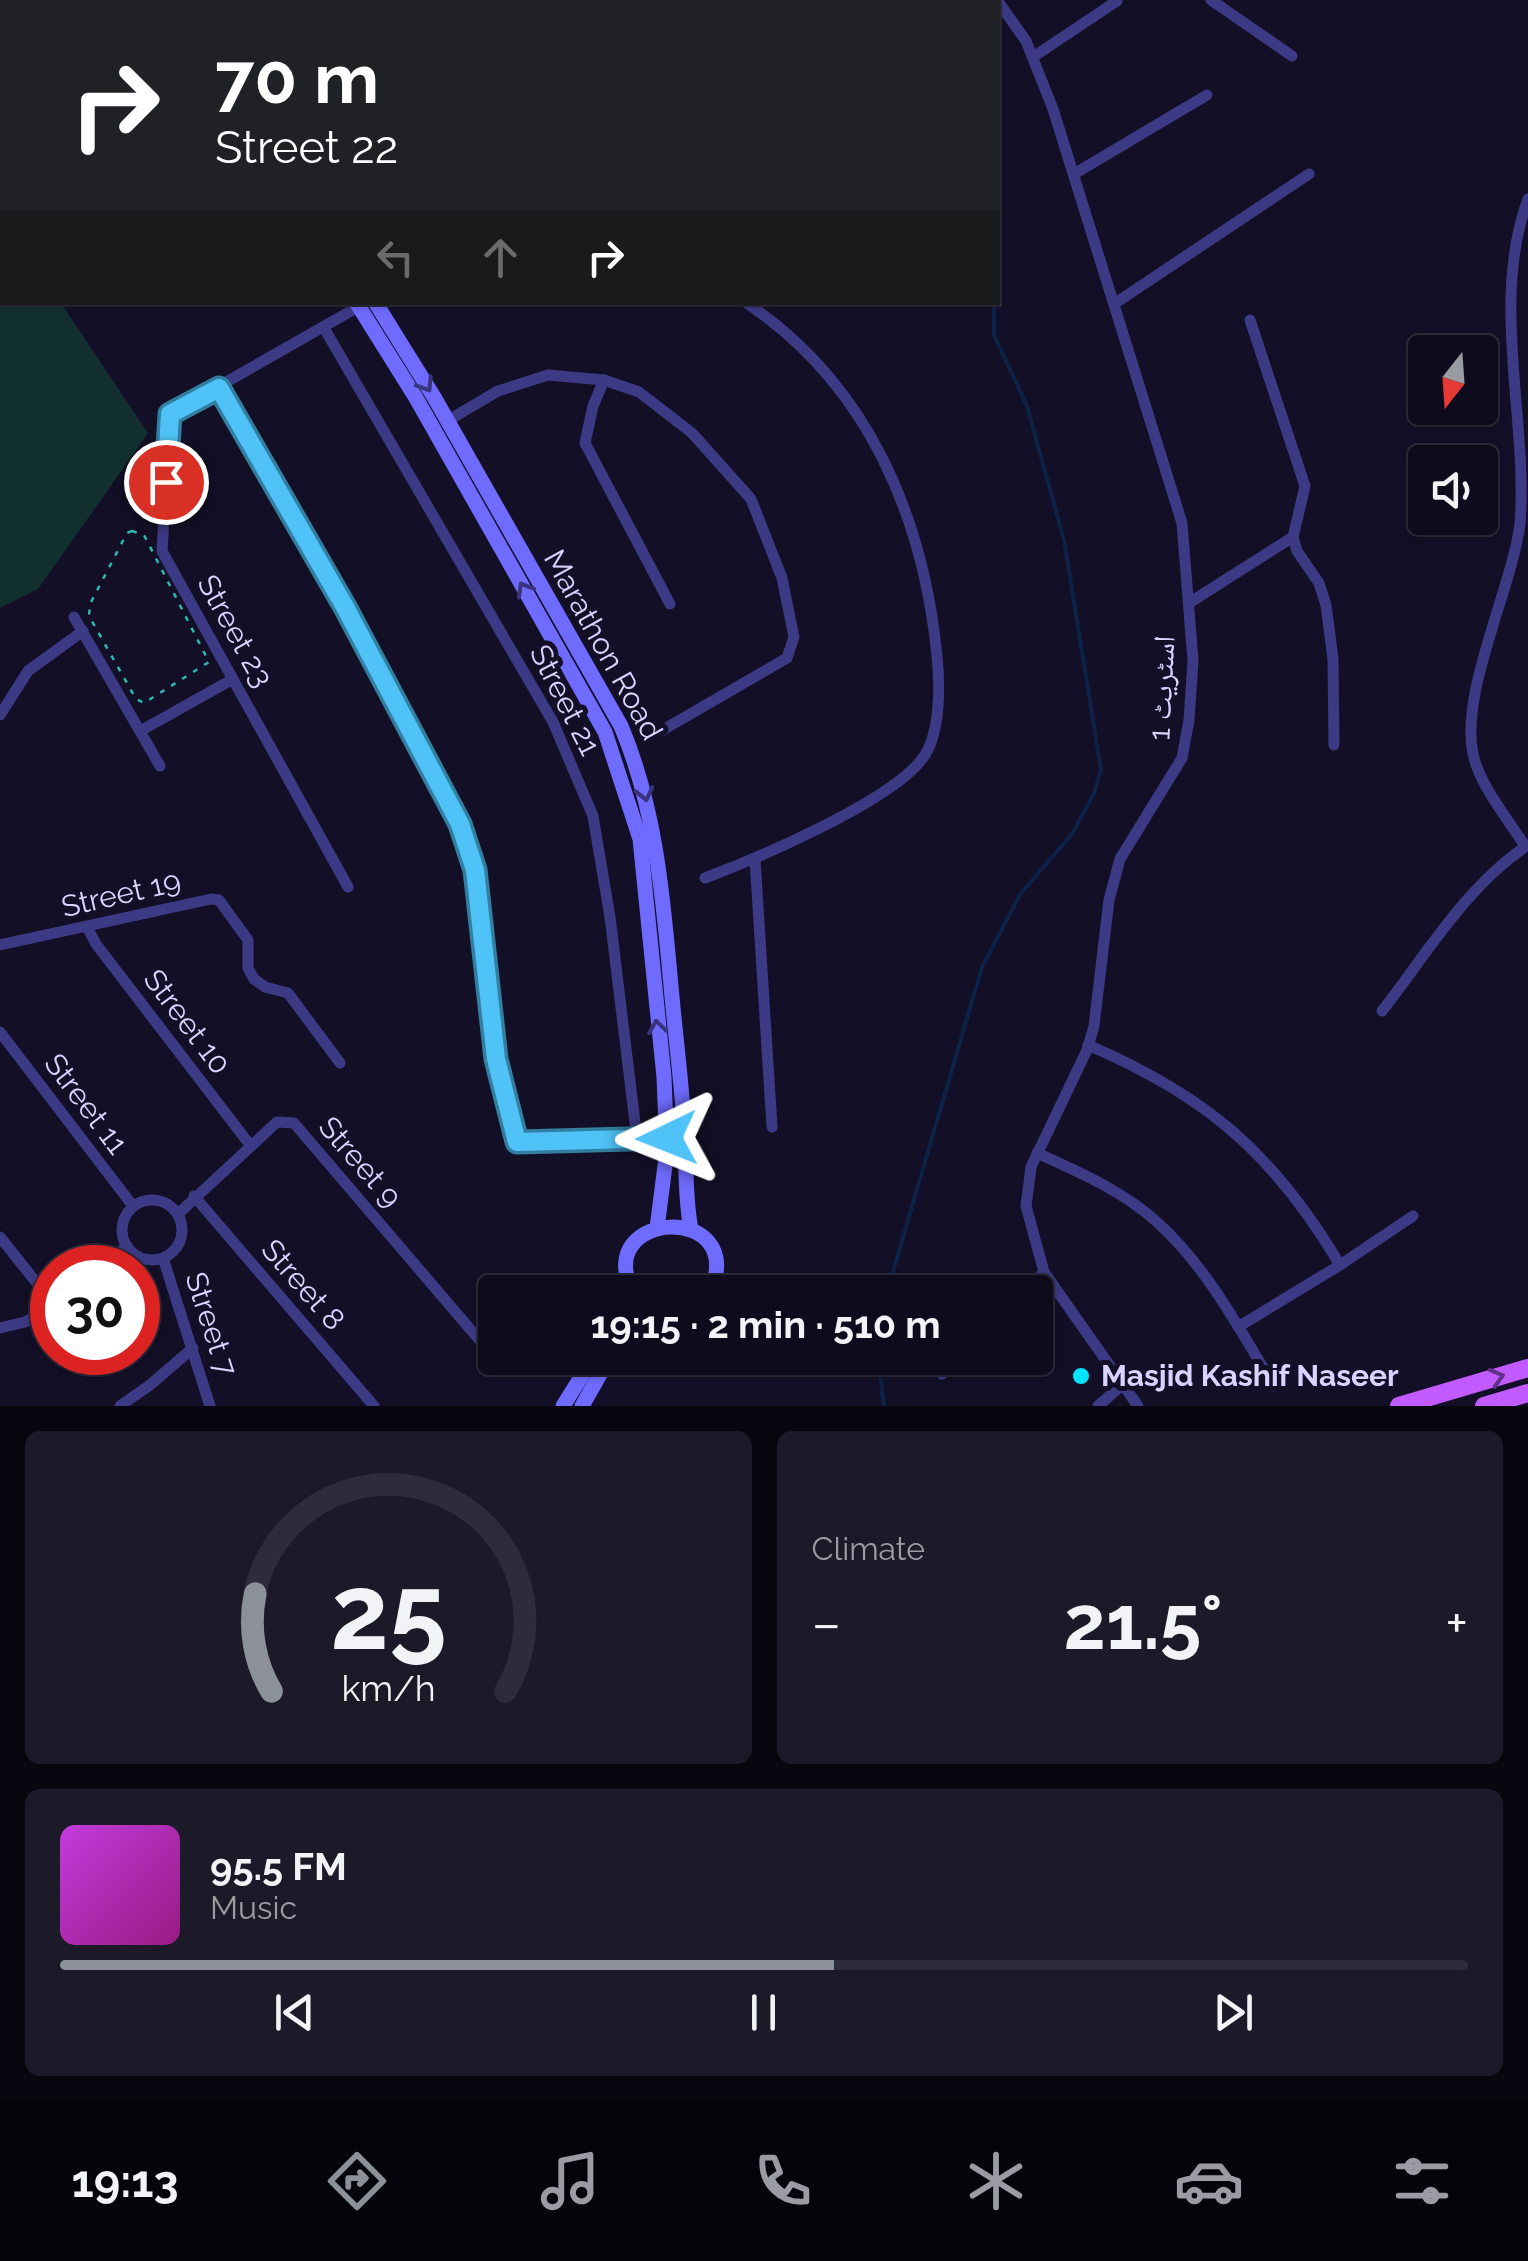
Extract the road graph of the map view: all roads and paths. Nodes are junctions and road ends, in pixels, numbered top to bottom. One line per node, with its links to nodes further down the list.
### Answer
1 (1117, 0): 5 (street)
2 (1211, 0): 4 (street)
3 (1000, 3): 5 (street, اسٹریٹ 1)
4 (1292, 56)
5 (1033, 57): 7 (street, اسٹریٹ 1)
6 (1207, 95): 7 (street)
7 (1074, 174): 10 (street, اسٹریٹ 1)
8 (1308, 174): 10 (street)
9 (1528, 199): 32 (street)
10 (1114, 304): 21 (street, اسٹریٹ 1)
11 (361, 305): 16 (street, Street 23)
12 (364, 305): 19 (main road, Marathon Road, one-way to 19)
13 (364, 305): 43 (main road, Marathon Road, one-way to 13)
14 (749, 305): 33 (street)
15 (1250, 320): 20 (street)
16 (324, 328): 18 (street, Street 23); 44 (street, Street 21)
17 (604, 380): 19 (street); 22 (street); 29 (street)
18 (219, 388): 26 (street, Street 23); 44 (street)
19 (447, 421): 52 (main road, Marathon Road, one-way to 52)
20 (1294, 537): 21 (street); 30 (street)
21 (1189, 603): 40 (street, اسٹریٹ 1)
22 (670, 604)
23 (74, 617): 24 (street)
24 (83, 630): 27 (street); 28 (street)
25 (207, 665): 25 (path)
26 (233, 679): 28 (street); 35 (street, Street 23)
27 (0, 716)
28 (142, 730): 31 (street)
29 (662, 731)
30 (1334, 745)
31 (160, 766)
32 (1526, 846): 38 (street)
33 (755, 859): 34 (street); 42 (street)
34 (705, 878)
35 (348, 887)
36 (87, 927): 37 (street, Street 19); 41 (street, Street 19); 45 (street, Street 10)
37 (0, 946)
38 (1382, 1012)
39 (0, 1032): 48 (street, Street 11)
40 (1088, 1045): 46 (street, اسٹریٹ 1); 56 (street)
41 (340, 1063)
42 (772, 1127)
43 (667, 1138): 44 (street); 51 (main road, Marathon Road)
44 (637, 1139)
45 (250, 1145): 47 (street, Street 9); 65 (street, Street 9)
46 (1037, 1153): 57 (street, اسٹریٹ 1); 63 (street)
47 (194, 1196): 49 (street, Street 9); 75 (street, Street 8)
48 (133, 1206): 49 (street); 54 (street)
49 (178, 1214): 55 (street)
50 (1413, 1216): 56 (street)
51 (657, 1228): 52 (main road); 59 (main road)
52 (691, 1229): 60 (main road)
53 (0, 1236): 58 (street)
54 (126, 1245)
55 (162, 1258): 66 (street, Street 7)
56 (1340, 1265): 63 (street)
57 (1044, 1272): 61 (street); 70 (street, اسٹریٹ 1)
58 (30, 1275)
59 (628, 1275)
60 (716, 1275)
61 (1041, 1275)
62 (30, 1319): 64 (street)
63 (1238, 1327): 71 (street)
64 (0, 1328)
65 (478, 1338)
66 (193, 1348): 73 (street); 74 (street, Street 7)
67 (1528, 1368): 80 (main road, one-way to 67)
68 (583, 1375): 76 (main road)
69 (599, 1375): 77 (main road)
70 (1122, 1385): 78 (street); 79 (street, اسٹریٹ 1)
71 (1274, 1386)
72 (1528, 1393): 81 (main road)
73 (120, 1406)
74 (210, 1406)
75 (374, 1406)
76 (564, 1406)
77 (582, 1406)
78 (1098, 1406)
79 (1138, 1406)
80 (1399, 1406)
81 (1484, 1406)

